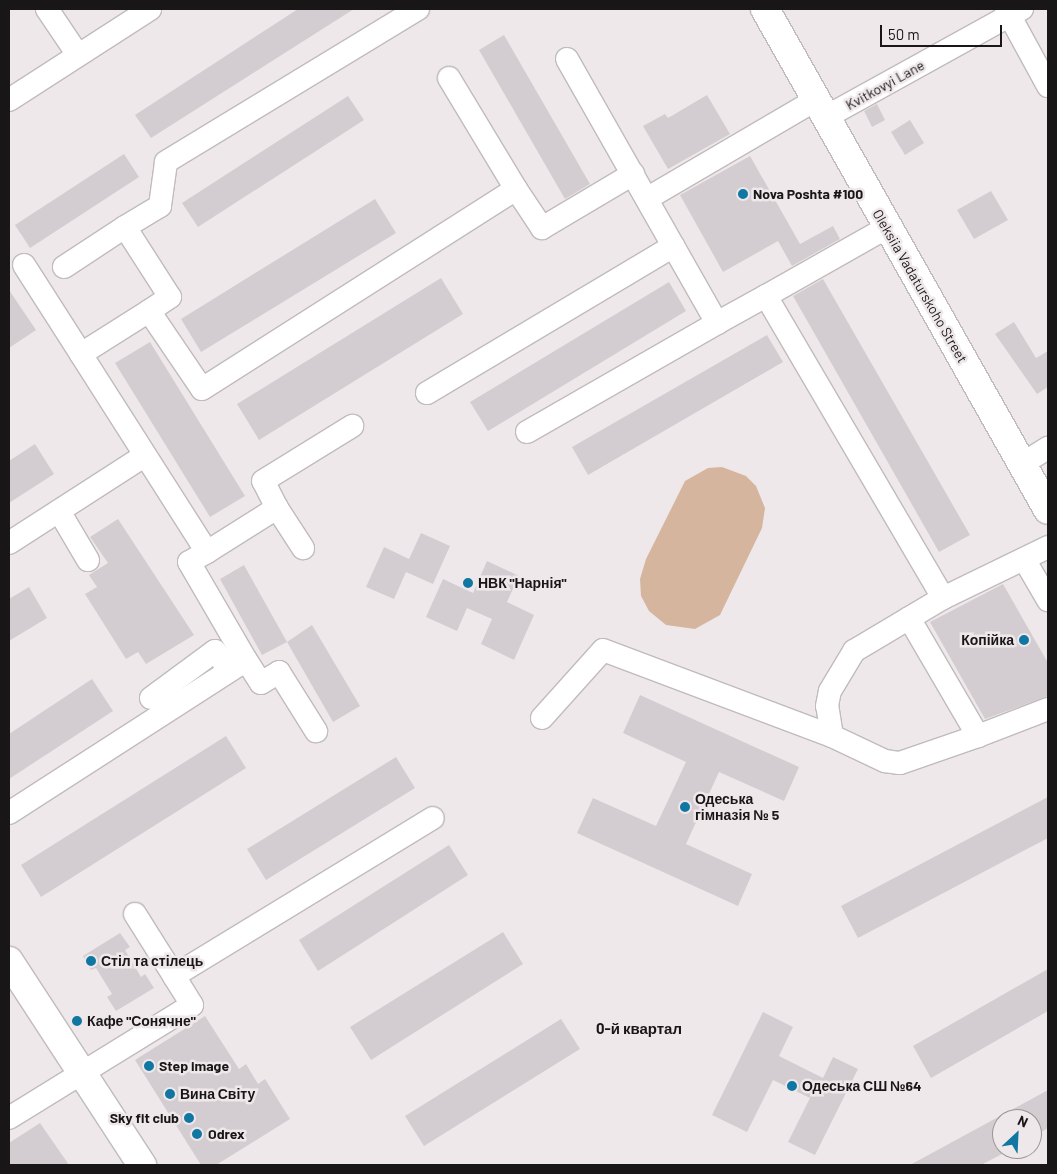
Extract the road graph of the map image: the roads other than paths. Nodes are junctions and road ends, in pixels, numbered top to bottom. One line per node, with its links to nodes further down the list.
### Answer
1 (47, 9): 6 (street)
2 (150, 9): 6 (street)
3 (418, 9): 15 (street)
4 (765, 9): 11 (main road, Oleksiia Vadaturskoho Street)
5 (1013, 11): 9 (street); 11 (street, Kvitkovyi Lane)
6 (78, 55): 10 (street)
7 (567, 59): 12 (street)
8 (449, 78): 13 (street)
9 (1048, 86)
10 (9, 100)
11 (821, 109): 14 (street, Kvitkovyi Lane); 16 (main road, Oleksiia Vadaturskoho Street)
12 (633, 174): 13 (street); 14 (street)
13 (516, 189): 21 (street)
14 (648, 198): 17 (street)
15 (125, 227): 19 (street); 21 (street)
16 (886, 228): 20 (street); 29 (main road, Oleksiia Vadaturskoho Street)
17 (674, 246): 22 (street); 24 (street)
18 (24, 265): 23 (street)
19 (64, 267)
20 (766, 296): 22 (street); 39 (street)
21 (149, 311): 23 (street)
22 (717, 323): 26 (street)
23 (81, 354): 28 (street)
24 (427, 393)
25 (352, 426): 30 (street)
26 (527, 432)
27 (1048, 448): 29 (street)
28 (144, 456): 32 (street); 36 (street)
29 (1022, 464): 31 (main road, Oleksiia Vadaturskoho Street)
30 (277, 508): 35 (street); 36 (street)
31 (1048, 510)
32 (59, 511): 33 (street); 38 (street)
33 (9, 543)
34 (1048, 546): 37 (street)
35 (303, 548)
36 (207, 552): 42 (street)
37 (1024, 559): 39 (street); 40 (street)
38 (88, 560)
39 (943, 598): 41 (street)
40 (1048, 600)
41 (910, 618): 47 (street); 48 (street)
42 (238, 665): 43 (street); 46 (street); 49 (street)
43 (151, 698)
44 (1048, 709): 48 (street)
45 (542, 718): 47 (street)
46 (316, 731)
47 (832, 736): 48 (street)
48 (978, 736)
49 (9, 813)
50 (433, 818): 53 (street)
51 (135, 914): 53 (street)
52 (9, 961): 54 (main road)
53 (174, 976): 54 (street)
54 (81, 1073): 55 (street); 56 (main road)
55 (9, 1118)
56 (142, 1165)

